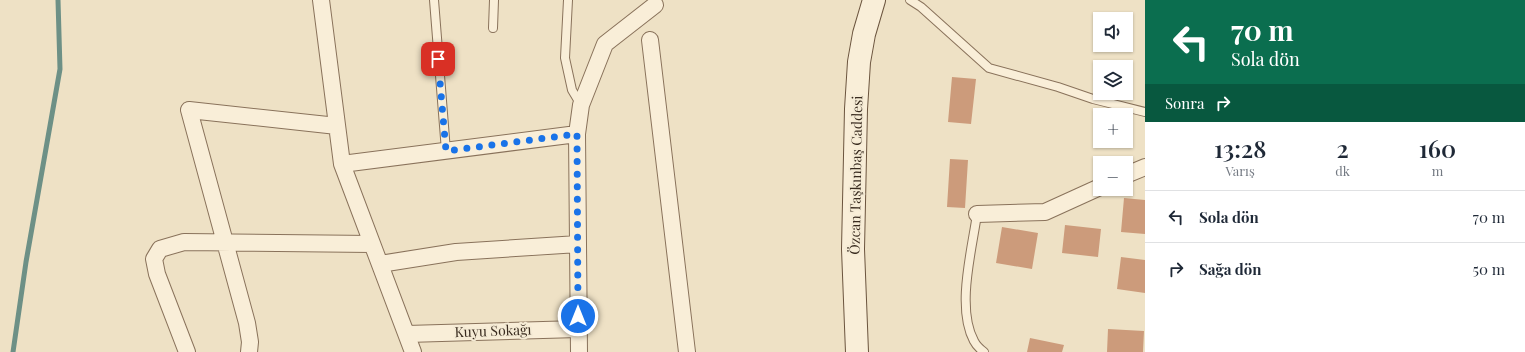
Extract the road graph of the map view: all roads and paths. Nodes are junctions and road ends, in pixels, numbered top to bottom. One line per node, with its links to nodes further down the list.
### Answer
1 (321, 0): 12 (street)
2 (434, 0): 14 (lane)
3 (494, 0): 8 (lane)
4 (568, 0): 10 (lane)
5 (874, 0): 31 (street, Özcan Taşkınbaş Caddesi)
6 (910, 0): 11 (lane)
7 (655, 5): 10 (street)
8 (493, 28)
9 (650, 40): 30 (street)
10 (581, 105): 13 (street)
11 (1145, 112)
12 (337, 126): 15 (street); 20 (street)
13 (577, 134): 14 (street); 22 (street)
14 (446, 151): 15 (street)
15 (342, 164): 21 (street)
16 (1145, 167): 17 (street)
17 (1133, 172)
18 (1093, 191): 19 (street)
19 (977, 214): 32 (lane)
20 (225, 243): 21 (street); 26 (street); 27 (street)
21 (372, 244): 23 (street)
22 (578, 244): 23 (street); 24 (street)
23 (380, 264): 25 (street)
24 (578, 329): 25 (street, Kuyu Sokağı); 29 (street)
25 (407, 334): 28 (street)
26 (187, 352)
27 (249, 352)
28 (413, 352)
29 (579, 352)
30 (688, 352)
31 (857, 352)
32 (984, 352)

